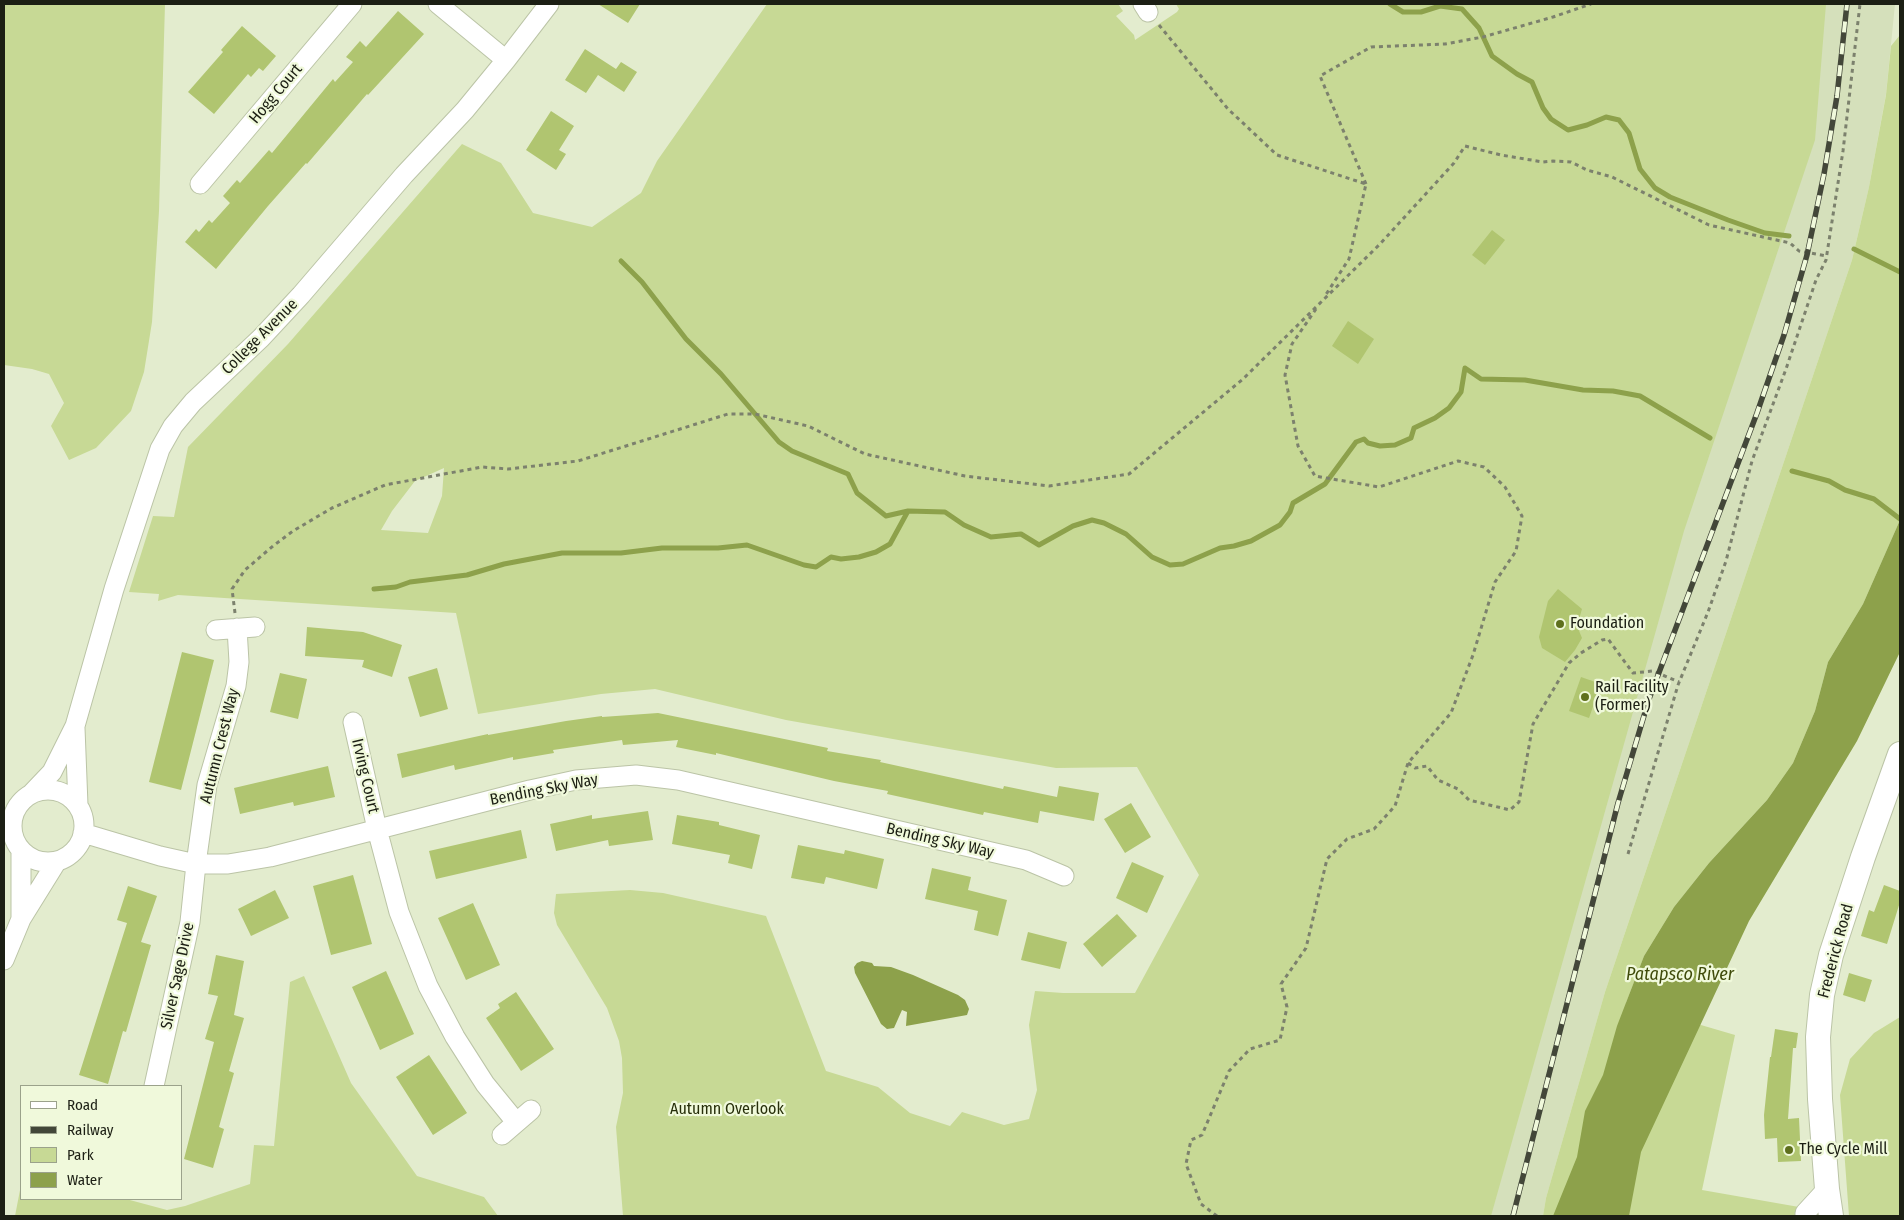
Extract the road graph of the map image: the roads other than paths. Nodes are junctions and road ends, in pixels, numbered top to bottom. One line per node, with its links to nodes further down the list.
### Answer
1 (352, 4): 5 (street, Hogg Court)
2 (438, 4): 4 (street)
3 (549, 4): 4 (street, College Avenue)
4 (506, 60): 8 (street, College Avenue)
5 (203, 173)
6 (216, 630): 17 (street, Autumn Crest Way)
7 (353, 722): 13 (street, Irving Court)
8 (75, 726): 10 (street, College Avenue); 11 (street, College Avenue)
9 (1900, 754): 25 (main road, Frederick Road)
10 (32, 793): 11 (street); 12 (street, College Avenue)
11 (78, 805): 14 (street, College Avenue)
12 (9, 810): 15 (street, College Avenue)
13 (376, 829): 17 (street, Bending Sky Way); 18 (street, Bending Sky Way); 23 (street, Irving Court)
14 (83, 833): 16 (street, College Avenue); 17 (street, Bending Sky Way)
15 (21, 850): 16 (street); 19 (street, College Avenue)
16 (57, 861): 19 (street, College Avenue)
17 (196, 864): 21 (street, Silver Sage Drive)
18 (1064, 876)
19 (21, 919): 20 (street, College Avenue)
20 (4, 960)
21 (154, 1085)
22 (531, 1110): 23 (street)
23 (516, 1122): 24 (street)
24 (502, 1134)
25 (1827, 1189): 26 (street); 27 (main road, Frederick Road)
26 (1805, 1216)
27 (1831, 1216)

